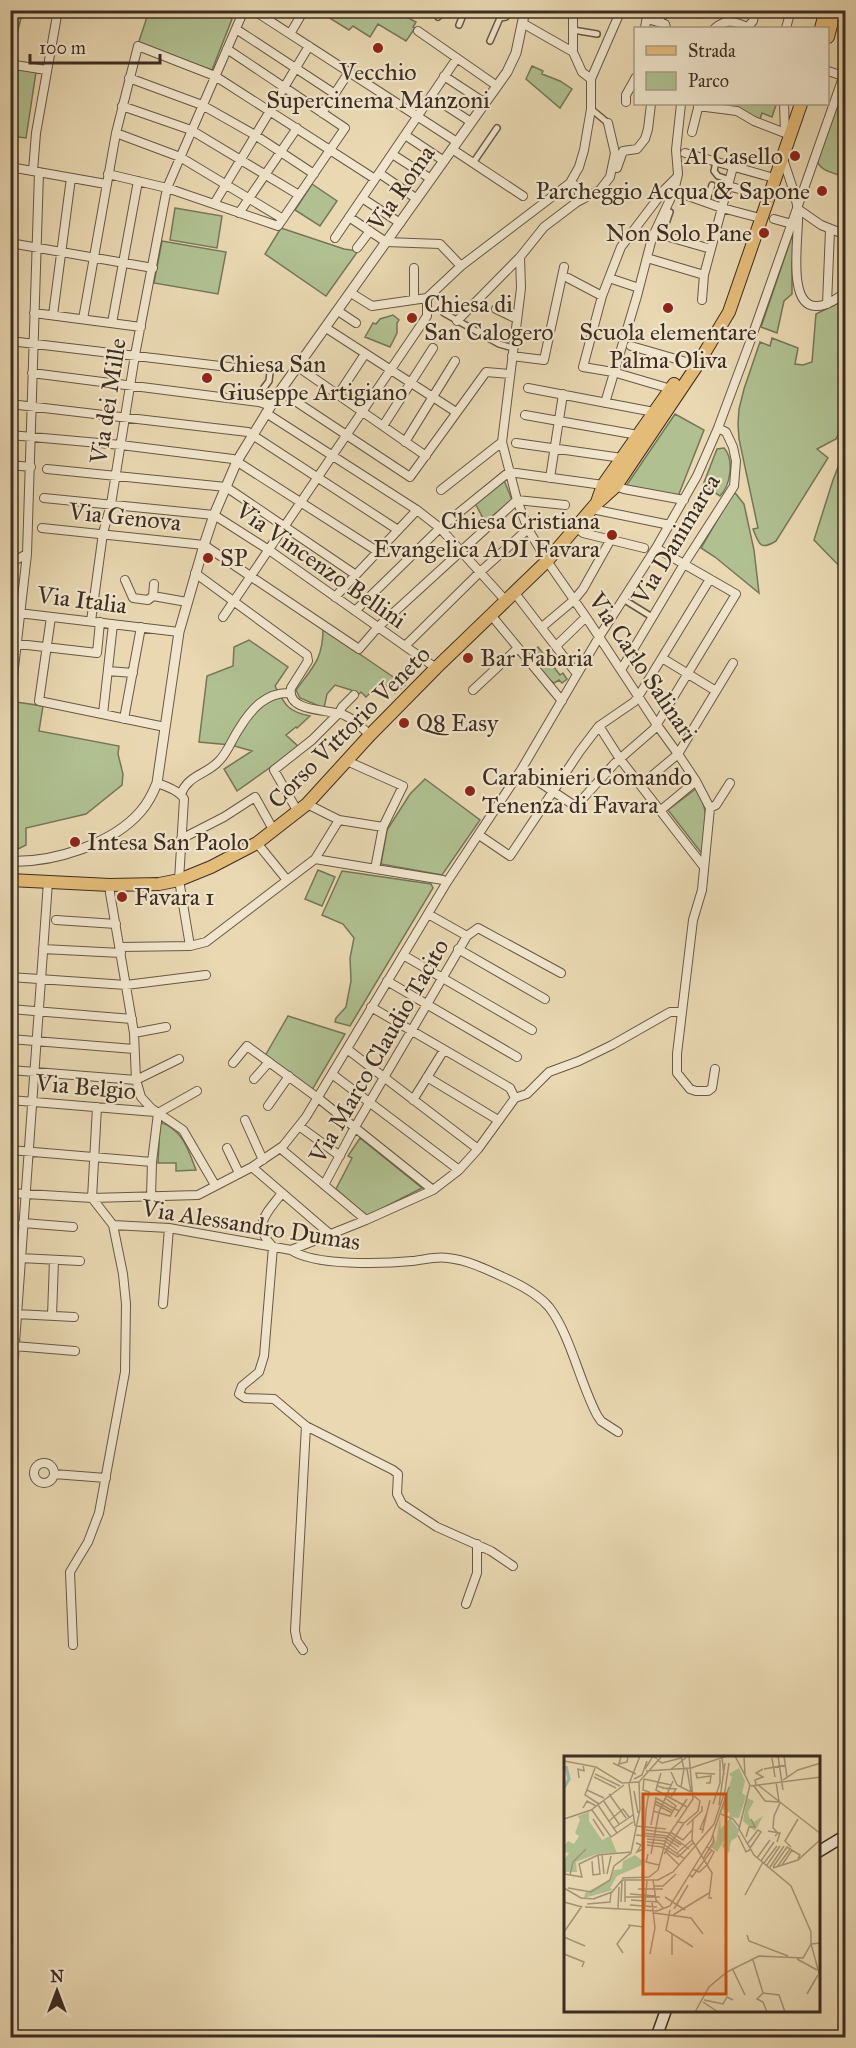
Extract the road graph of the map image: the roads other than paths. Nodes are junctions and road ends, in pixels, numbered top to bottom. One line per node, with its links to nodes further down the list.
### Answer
1 (58, 10): 45 (street)
2 (244, 10): 32 (street, Via dei Mille)
3 (253, 10): 20 (street)
4 (274, 10): 20 (street)
5 (304, 10): 36 (street)
6 (446, 10): 19 (street)
7 (465, 10): 24 (street)
8 (509, 10): 38 (street)
9 (573, 10): 33 (street)
10 (621, 10): 52 (street)
11 (648, 10): 21 (street)
12 (663, 10): 25 (street)
13 (724, 10): 22 (street)
14 (755, 10): 29 (street)
15 (791, 10): 30 (street)
16 (826, 10): 31 (main road)
17 (835, 10): 35 (main road)
18 (523, 11): 23 (street, Via Roma)
19 (438, 16)
20 (269, 20): 36 (street)
21 (647, 20): 25 (street); 26 (street)
22 (726, 21): 27 (street); 28 (street)
23 (524, 24): 41 (street); 54 (street, Via Roma)
24 (459, 25)
25 (663, 26)
26 (645, 27)
27 (717, 27)
28 (746, 27)
29 (748, 27)
30 (786, 27)
31 (821, 27)
32 (236, 29): 40 (street, Via dei Mille); 44 (street)
33 (573, 30): 37 (street); 41 (street)
34 (418, 31): 42 (street)
35 (829, 33)
36 (290, 34): 39 (street)
37 (597, 34)
38 (490, 40)
39 (309, 46): 44 (street); 47 (street)
40 (227, 50): 49 (street, Via dei Mille); 55 (street)
41 (573, 52): 52 (street)
42 (457, 58): 50 (street); 54 (street)
43 (15, 65): 45 (street)
44 (295, 68): 55 (street); 56 (street)
45 (46, 70): 95 (street)
46 (829, 71): 48 (street)
47 (349, 72): 56 (street); 71 (street)
48 (844, 72): 123 (street)
49 (215, 76): 51 (street); 60 (street, Via dei Mille); 69 (street)
50 (444, 76): 57 (street); 59 (street)
51 (129, 78): 60 (street); 66 (street)
52 (591, 79): 68 (street)
53 (634, 81): 58 (street)
54 (497, 86): 59 (street, Via Roma)
55 (284, 87): 69 (street); 70 (street)
56 (335, 94): 70 (street)
57 (431, 96): 71 (street); 72 (street)
58 (626, 102)
59 (485, 103): 72 (street, Via Roma)
60 (202, 105): 76 (street, Via dei Mille); 80 (street)
61 (651, 105): 100 (street)
62 (681, 105): 101 (street)
63 (699, 105): 67 (street); 77 (street)
64 (784, 105): 79 (street)
65 (801, 105): 79 (main road, Corso Vittorio Veneto)
66 (122, 106): 76 (street); 78 (street)
67 (720, 106): 79 (street)
68 (591, 109): 73 (street); 106 (street)
69 (270, 111): 74 (street); 80 (street)
70 (322, 113): 83 (street)
71 (417, 116): 81 (street); 82 (street)
72 (471, 122): 82 (street, Via Roma)
73 (608, 123): 100 (street)
74 (297, 128): 83 (street); 84 (street)
75 (497, 129): 92 (street, Via Roma)
76 (191, 130): 87 (street, Via dei Mille); 88 (street)
77 (692, 132)
78 (116, 133): 87 (street); 96 (street)
79 (787, 134): 89 (main road, Corso Vittorio Veneto)
80 (255, 135): 84 (street); 88 (street)
81 (405, 135): 85 (street); 90 (street)
82 (455, 146): 90 (street, Via Roma); 92 (street)
83 (330, 150): 98 (street); 99 (street)
84 (281, 152): 97 (street); 98 (street)
85 (392, 153): 99 (street); 104 (street)
86 (685, 153): 91 (street)
87 (180, 157): 109 (street); 111 (street, Via dei Mille)
88 (241, 159): 97 (street); 109 (street)
89 (781, 160): 103 (main road, Corso Vittorio Veneto); 123 (street)
90 (444, 161): 104 (street, Via Roma)
91 (716, 162): 94 (street); 107 (street)
92 (473, 163): 114 (street)
93 (10, 167): 95 (street)
94 (733, 167): 103 (street); 107 (street)
95 (36, 172): 102 (street); 139 (street)
96 (108, 174): 105 (street); 108 (street)
97 (266, 174): 113 (street); 117 (street)
98 (314, 174): 113 (street)
99 (377, 176): 116 (street); 118 (street)
100 (610, 177): 119 (street)
101 (677, 177): 112 (street); 153 (street)
102 (70, 178): 108 (street); 142 (street)
103 (774, 178): 115 (main road, Corso Vittorio Veneto)
104 (431, 179): 118 (street, Via Roma)
105 (138, 181): 111 (street); 146 (street)
106 (570, 183): 119 (street); 147 (street)
107 (729, 183): 115 (street); 122 (street)
108 (106, 184): 144 (street)
109 (226, 184): 117 (street); 121 (street)
110 (712, 184): 120 (street)
111 (167, 188): 121 (street); 149 (street, Via dei Mille)
112 (674, 191): 120 (street); 124 (street)
113 (299, 195): 129 (street)
114 (523, 196)
115 (768, 197): 127 (main road, Corso Vittorio Veneto)
116 (362, 198): 126 (street); 130 (street)
117 (249, 199): 125 (street); 129 (street)
118 (417, 199): 130 (street, Via Roma)
119 (577, 202): 143 (street)
120 (706, 202): 122 (street)
121 (214, 204): 125 (street)
122 (722, 208): 127 (street); 141 (street)
123 (798, 209): 131 (street); 132 (street); 162 (street)
124 (665, 210): 135 (street); 145 (street)
125 (239, 213): 129 (street)
126 (349, 217): 133 (street); 136 (street)
127 (760, 218): 161 (main road, Corso Vittorio Veneto)
128 (774, 219): 131 (street)
129 (280, 223)
130 (400, 223): 137 (street, Via Roma)
131 (792, 224): 211 (street)
132 (830, 230): 134 (street); 162 (street)
133 (370, 231): 137 (street); 140 (street)
134 (846, 235)
135 (662, 236): 141 (street)
136 (335, 238)
137 (386, 242): 147 (street); 155 (street, Via Roma)
138 (10, 243): 139 (street)
139 (36, 247): 142 (street); 165 (street)
140 (357, 248)
141 (711, 249): 151 (street)
142 (60, 252): 144 (street); 167 (street)
143 (520, 257): 169 (street, Via Carlo Salinari); 170 (street)
144 (93, 258): 146 (street); 168 (street)
145 (647, 258): 151 (street); 154 (street)
146 (123, 263): 149 (street); 171 (street)
147 (461, 266): 158 (street)
148 (564, 267): 179 (street)
149 (153, 268): 173 (street, Via dei Mille)
150 (414, 268): 159 (street)
151 (704, 275): 160 (street)
152 (568, 278): 157 (street)
153 (609, 278): 154 (street); 157 (street)
154 (639, 288): 188 (street)
155 (351, 292): 159 (street); 164 (street, Via Roma)
156 (846, 292): 162 (street)
157 (602, 296): 188 (street)
158 (428, 298): 159 (street); 186 (street)
159 (414, 300)
160 (702, 300)
161 (731, 302): 183 (main road, Corso Vittorio Veneto); 233 (main road, Corso Vittorio Veneto)
162 (827, 304)
163 (496, 309): 169 (street)
164 (338, 311): 172 (street); 174 (street, Via Roma)
165 (34, 313): 167 (street); 176 (street)
166 (444, 313): 170 (street)
167 (52, 315): 168 (street)
168 (83, 319): 171 (street)
169 (517, 319): 179 (street, Via Carlo Salinari)
170 (457, 321): 179 (street)
171 (112, 322): 173 (street)
172 (356, 323)
173 (141, 327): 181 (street, Via dei Mille)
174 (326, 328): 180 (street); 185 (street, Via Roma)
175 (10, 341): 176 (street)
176 (33, 343): 181 (street); 189 (street)
177 (631, 346): 183 (street)
178 (433, 348): 191 (street)
179 (512, 352): 190 (street, Via Carlo Salinari)
180 (365, 354): 186 (street); 198 (street)
181 (135, 355): 184 (street); 192 (street, Via dei Mille)
182 (455, 361): 199 (street)
183 (690, 363): 195 (main road, Corso Vittorio Veneto)
184 (237, 368)
185 (298, 368): 196 (street, Via Roma); 198 (street)
186 (389, 370): 191 (street); 204 (street)
187 (270, 372): 194 (street)
188 (613, 372): 195 (street); 200 (street)
189 (32, 373): 192 (street); 202 (street)
190 (510, 374): 205 (street); 218 (street, Via Carlo Salinari)
191 (411, 384): 199 (street); 210 (street)
192 (130, 386): 203 (street); 208 (street, Via dei Mille)
193 (528, 388): 197 (street)
194 (263, 389)
195 (671, 389): 206 (main road, Corso Vittorio Veneto)
196 (280, 392): 203 (street, Via Roma); 214 (street)
197 (563, 394): 200 (street); 209 (street)
198 (338, 395): 204 (street)
199 (434, 398): 205 (street); 217 (street)
200 (605, 403): 206 (street)
201 (10, 404): 202 (street)
202 (32, 406): 208 (street); 216 (street)
203 (268, 409): 213 (street, Via Roma); 222 (street)
204 (362, 411): 210 (street); 214 (street)
205 (456, 412): 223 (street)
206 (654, 412): 215 (main road, Corso Vittorio Veneto)
207 (525, 415): 209 (street)
208 (126, 418): 213 (street); 220 (street, Via dei Mille)
209 (559, 421): 215 (street); 221 (street)
210 (383, 426): 217 (street)
211 (718, 428): 238 (street); 263 (street, Via Danimarca)
212 (10, 435): 216 (street)
213 (252, 435): 225 (street, Via Roma); 232 (street)
214 (346, 435): 222 (street); 223 (street)
215 (638, 435): 224 (main road, Corso Vittorio Veneto)
216 (31, 437): 220 (street); 227 (street)
217 (405, 442): 223 (street)
218 (502, 442): 229 (street, Via Carlo Salinari); 235 (street)
219 (516, 443): 221 (street)
220 (121, 445): 225 (street); 230 (street, Via dei Mille)
221 (554, 449): 224 (street); 231 (street)
222 (332, 456): 232 (street); 243 (street)
223 (426, 456)
224 (622, 458): 233 (main road, Corso Vittorio Veneto)
225 (237, 461): 234 (street, Via Roma); 239 (street)
226 (10, 465): 227 (street)
227 (31, 467): 260 (street)
228 (47, 469): 230 (street)
229 (509, 472): 231 (street); 237 (street, Via Carlo Salinari); 248 (street)
230 (116, 475): 234 (street); 240 (street, Via dei Mille)
231 (550, 478): 233 (street)
232 (317, 479): 239 (street); 251 (street)
233 (610, 486): 238 (street); 242 (main road, Corso Vittorio Veneto)
234 (226, 487): 244 (street, Via Roma); 246 (street)
235 (441, 490)
236 (44, 498): 240 (street)
237 (517, 500): 241 (street); 250 (street, Via Carlo Salinari); 258 (street)
238 (684, 500): 245 (street)
239 (302, 502): 246 (street); 259 (street)
240 (111, 504): 244 (street); 252 (street, Via dei Mille)
241 (565, 505)
242 (594, 507): 245 (street); 249 (main road, Corso Vittorio Veneto)
243 (417, 510): 248 (street); 251 (street)
244 (214, 515): 254 (street, Via Roma); 257 (street, Via Vincenzo Bellini)
245 (670, 525): 256 (street)
246 (284, 527): 257 (street); 266 (street)
247 (42, 528): 252 (street, Via Genova)
248 (440, 528): 258 (street); 278 (street)
249 (577, 528): 253 (street); 261 (main road, Corso Vittorio Veneto)
250 (528, 529): 261 (street, Via Carlo Salinari); 264 (street)
251 (398, 530): 259 (street)
252 (103, 533): 254 (street, Via Genova); 286 (street, Via dei Mille)
253 (611, 539): 255 (street); 275 (street)
254 (204, 545): 265 (street, Via Roma); 267 (street)
255 (644, 548)
256 (656, 548): 263 (street); 274 (street)
257 (269, 550): 267 (street); 272 (street, Via Vincenzo Bellini)
258 (461, 550): 264 (street); 290 (street)
259 (378, 551): 266 (street)
260 (27, 554): 262 (street, Via Italia); 280 (street, Via Italia)
261 (547, 561): 273 (main road, Corso Vittorio Veneto); 275 (street, Via Carlo Salinari)
262 (10, 563)
263 (684, 564): 268 (street); 285 (street, Via Danimarca)
264 (480, 572): 273 (street); 295 (street)
265 (195, 573): 276 (street); 277 (street, Via Roma)
266 (356, 575): 272 (street)
267 (251, 577): 276 (street); 290 (street)
268 (710, 579): 299 (street); 306 (street)
269 (125, 580): 271 (street)
270 (154, 584): 271 (street)
271 (153, 596): 277 (street)
272 (335, 597): 278 (street, Via Vincenzo Bellini)
273 (510, 597): 281 (main road, Corso Vittorio Veneto); 291 (street)
274 (623, 599): 285 (street); 293 (street)
275 (574, 600): 284 (street, Via Carlo Salinari); 291 (street)
276 (234, 601): 283 (street); 309 (street)
277 (187, 602): 292 (street, Via Roma)
278 (355, 611): 290 (street, Via Vincenzo Bellini)
279 (10, 612): 280 (street)
280 (21, 612): 282 (street, Via Italia); 294 (street)
281 (491, 615): 298 (street); 301 (main road, Corso Vittorio Veneto)
282 (51, 616): 286 (street, Via Italia); 297 (street)
283 (223, 616)
284 (586, 617): 293 (street, Via Carlo Salinari); 296 (street)
285 (652, 617): 303 (street, Via Danimarca)
286 (91, 621): 287 (street, Via Italia)
287 (100, 622): 288 (street, Via Italia); 297 (street)
288 (113, 624): 289 (street, Via Italia); 302 (street)
289 (141, 627): 292 (street, Via Italia); 304 (street)
290 (378, 627): 295 (street, Via Vincenzo Bellini)
291 (542, 627): 296 (street)
292 (180, 632): 319 (street, Via Roma)
293 (599, 637): 303 (street, Via Carlo Salinari); 305 (street)
294 (14, 643): 297 (street); 313 (street)
295 (405, 646): 301 (street, Via Vincenzo Bellini)
296 (556, 646): 305 (street)
297 (47, 647): 315 (street)
298 (518, 648): 307 (street); 312 (street)
299 (662, 658): 306 (street); 311 (street)
300 (733, 663): 308 (street)
301 (435, 668): 320 (main road, Corso Vittorio Veneto)
302 (108, 670): 304 (street); 315 (street)
303 (621, 670): 311 (street, Via Carlo Salinari)
304 (133, 673): 316 (street)
305 (578, 674): 312 (street)
306 (687, 674): 308 (street); 317 (street)
307 (473, 690)
308 (716, 691): 321 (street)
309 (290, 693): 314 (street); 330 (street)
310 (354, 695): 314 (street)
311 (638, 697): 317 (street, Via Carlo Salinari); 318 (street)
312 (562, 701): 324 (street)
313 (10, 703)
314 (339, 713): 320 (street); 331 (street)
315 (103, 714): 316 (street)
316 (124, 718): 319 (street)
317 (657, 724): 321 (street, Via Carlo Salinari); 322 (street)
318 (599, 726): 322 (street); 329 (street)
319 (165, 727): 326 (street, Via Roma)
320 (370, 735): 323 (main road, Corso Vittorio Veneto)
321 (678, 754): 325 (street, Via Carlo Salinari); 328 (street)
322 (620, 759): 328 (street); 329 (street)
323 (346, 761): 331 (main road, Corso Vittorio Veneto); 335 (street)
324 (521, 770): 329 (street); 337 (street)
325 (696, 781): 332 (street, Via Carlo Salinari); 333 (street)
326 (157, 783): 330 (street); 341 (street)
327 (730, 783): 332 (street)
328 (641, 785): 333 (street)
329 (554, 792): 337 (street)
330 (181, 794): 338 (street)
331 (302, 808): 334 (street); 336 (main road, Corso Vittorio Veneto)
332 (710, 808): 342 (street)
333 (661, 810): 342 (street)
334 (339, 820): 335 (street); 340 (street)
335 (383, 827): 343 (street)
336 (274, 831): 338 (street); 339 (main road, Corso Vittorio Veneto)
337 (479, 835): 348 (street)
338 (181, 839): 345 (street)
339 (257, 843): 345 (main road, Corso Vittorio Veneto); 346 (street)
340 (315, 859): 343 (street); 346 (street)
341 (10, 861)
342 (704, 867): 371 (street)
343 (375, 869): 348 (street)
344 (10, 880): 347 (main road, Corso Vittorio Veneto)
345 (179, 880): 349 (main road, Corso Vittorio Veneto); 354 (street)
346 (287, 880): 354 (street)
347 (48, 882): 349 (main road, Corso Vittorio Veneto); 355 (street)
348 (447, 882): 350 (street)
349 (110, 885): 352 (street)
350 (428, 914): 353 (street); 358 (street)
351 (56, 920): 352 (street)
352 (116, 924): 357 (street)
353 (467, 936): 356 (street, Via Marco Claudio Tacito); 359 (street)
354 (190, 946): 357 (street)
355 (43, 949): 357 (street); 363 (street)
356 (458, 949): 362 (street, Via Marco Claudio Tacito); 366 (street)
357 (121, 950): 365 (street)
358 (403, 955): 362 (street); 364 (street)
359 (561, 973)
360 (206, 975): 365 (street)
361 (10, 977): 363 (street)
362 (441, 977): 367 (street, Via Marco Claudio Tacito); 374 (street)
363 (41, 980): 365 (street); 370 (street)
364 (387, 981): 367 (street); 368 (street)
365 (126, 985): 372 (street)
366 (545, 999)
367 (426, 1004): 375 (street, Via Marco Claudio Tacito); 382 (street)
368 (371, 1008): 375 (street); 380 (street)
369 (10, 1009): 370 (street)
370 (39, 1011): 372 (street); 378 (street)
371 (682, 1012): 386 (street); 397 (street)
372 (132, 1019): 376 (street)
373 (166, 1027): 376 (street)
374 (532, 1030)
375 (411, 1031): 381 (street); 391 (street, Via Marco Claudio Tacito)
376 (134, 1033): 379 (street)
377 (10, 1039): 378 (street)
378 (37, 1041): 379 (street); 388 (street)
379 (135, 1049): 394 (street)
380 (347, 1049): 389 (street); 391 (street)
381 (444, 1050): 392 (street); 397 (street)
382 (517, 1057)
383 (179, 1059): 394 (street)
384 (269, 1062): 385 (street); 390 (street); 393 (street)
385 (233, 1063)
386 (715, 1069)
387 (10, 1070): 388 (street)
388 (34, 1071): 394 (street); 400 (street)
389 (332, 1074): 396 (street); 401 (street)
390 (289, 1077): 396 (street); 402 (street)
391 (384, 1077): 399 (street); 401 (street, Via Marco Claudio Tacito)
392 (428, 1077): 399 (street); 406 (street)
393 (254, 1079)
394 (136, 1080): 404 (street)
395 (197, 1091): 404 (street)
396 (318, 1098): 407 (street); 408 (street)
397 (515, 1098): 406 (street)
398 (10, 1100): 400 (street, Via Belgio)
399 (413, 1100): 411 (street)
400 (32, 1102): 403 (street, Via Belgio); 413 (street)
401 (369, 1103): 408 (street, Via Marco Claudio Tacito); 419 (street)
402 (268, 1106)
403 (97, 1107): 404 (street, Via Belgio); 415 (street)
404 (158, 1113): 417 (street); 421 (street)
405 (245, 1120): 416 (street)
406 (498, 1120): 411 (street)
407 (300, 1126): 410 (street); 414 (street)
408 (355, 1127): 414 (street, Via Marco Claudio Tacito); 423 (street)
409 (227, 1148): 420 (street)
410 (280, 1148): 416 (street); 422 (street)
411 (478, 1149): 419 (street)
412 (10, 1150): 413 (street)
413 (29, 1152): 415 (street); 426 (street)
414 (340, 1156): 422 (street, Via Marco Claudio Tacito)
415 (94, 1157): 417 (street); 428 (street)
416 (262, 1160): 418 (street)
417 (152, 1162): 427 (street)
418 (252, 1167): 420 (street); 425 (street)
419 (459, 1170): 423 (street)
420 (239, 1173): 421 (street)
421 (215, 1185): 427 (street)
422 (324, 1185): 429 (street)
423 (433, 1190): 429 (street)
424 (10, 1193): 426 (street)
425 (282, 1193): 434 (street); 435 (street)
426 (26, 1194): 428 (street); 430 (street)
427 (151, 1197): 428 (street)
428 (92, 1198): 431 (street)
429 (366, 1220): 434 (street)
430 (23, 1223): 432 (street); 437 (street)
431 (113, 1224): 433 (street, Via Alessandro Dumas); 450 (street)
432 (73, 1227)
433 (169, 1228): 435 (street, Via Alessandro Dumas); 440 (street)
434 (331, 1235): 436 (street)
435 (273, 1247): 436 (street, Via Alessandro Dumas); 447 (street)
436 (291, 1250): 448 (street, Via Alessandro Dumas)
437 (20, 1258): 438 (street); 441 (street)
438 (54, 1260): 439 (street); 442 (street)
439 (80, 1261)
440 (163, 1304)
441 (16, 1314): 442 (street); 444 (street)
442 (52, 1316): 443 (street)
443 (74, 1317)
444 (14, 1346): 445 (street); 446 (street)
445 (75, 1351)
446 (10, 1365)
447 (306, 1426): 451 (street); 455 (street)
448 (618, 1432)
449 (54, 1474): 450 (street)
450 (106, 1478): 454 (street)
451 (477, 1544): 452 (street); 453 (street)
452 (513, 1566)
453 (466, 1604)
454 (73, 1646)
455 (303, 1650)
456 (846, 1835): 457 (main road)
457 (820, 1851)
458 (665, 2012): 459 (main road)
459 (656, 2037)

